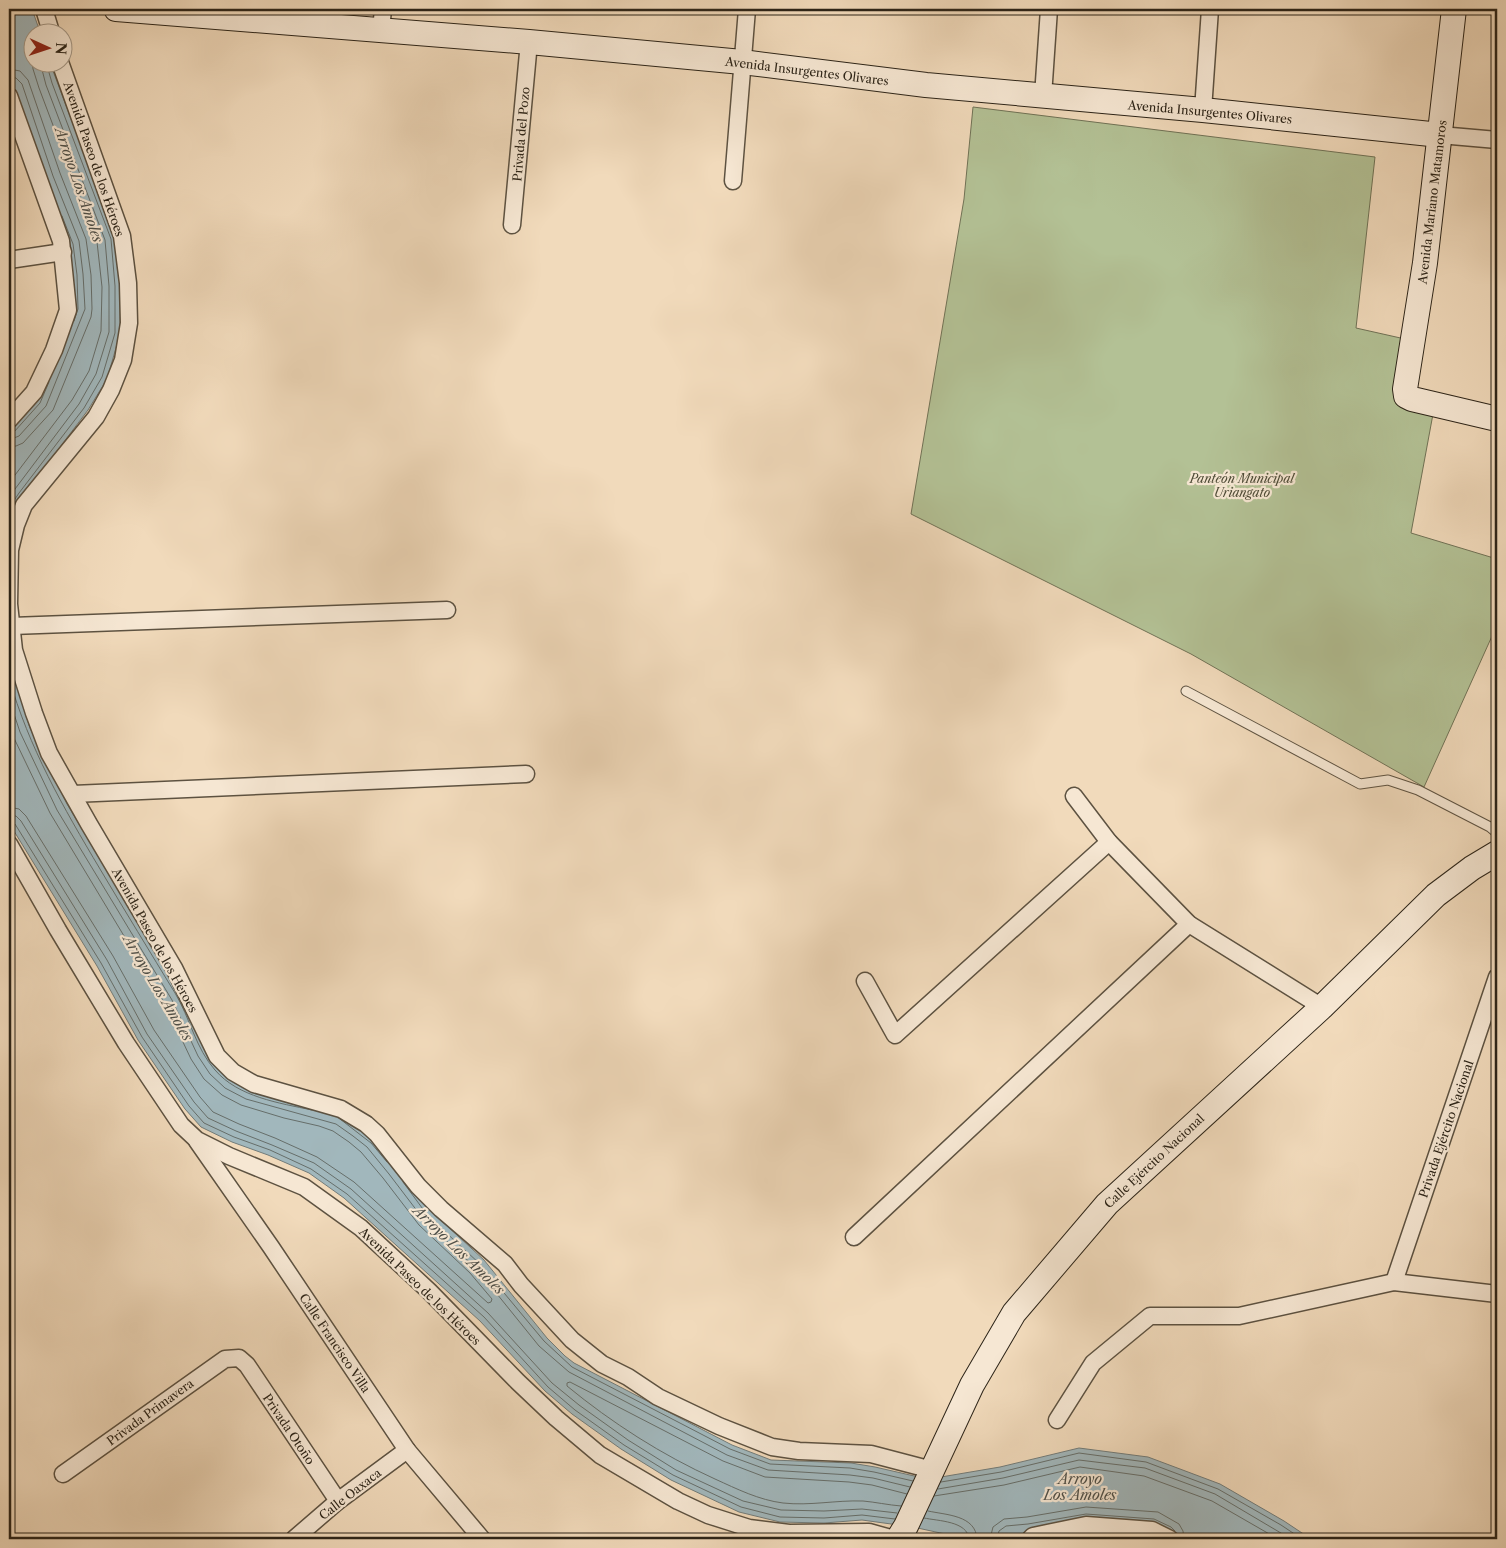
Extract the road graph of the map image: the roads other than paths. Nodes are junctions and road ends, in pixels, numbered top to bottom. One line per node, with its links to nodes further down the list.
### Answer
1 (44, 9): 8 (street)
2 (116, 9): 7 (street, Avenida Insurgentes Olivares)
3 (747, 9): 10 (street)
4 (1049, 9): 13 (street)
5 (1210, 9): 14 (street)
6 (1454, 9): 15 (street, Avenida Mariano Matamoros)
7 (382, 19): 9 (street, Avenida Insurgentes Olivares)
8 (48, 22)
9 (529, 42): 10 (street, Avenida Insurgentes Olivares); 18 (street, Privada del Pozo)
10 (742, 62): 13 (street, Avenida Insurgentes Olivares); 17 (street)
11 (64, 72): 24 (street, Avenida Paseo de los Héroes)
12 (9, 96): 19 (street)
13 (1043, 96): 14 (street, Avenida Insurgentes Olivares)
14 (1203, 110): 15 (street, Avenida Insurgentes Olivares)
15 (1440, 135): 16 (street, Avenida Insurgentes Olivares); 21 (street, Avenida Mariano Matamoros)
16 (1497, 140)
17 (733, 181)
18 (512, 225)
19 (63, 252): 20 (street); 22 (street)
20 (9, 260)
21 (1497, 419)
22 (9, 420)
23 (447, 610): 24 (street)
24 (12, 626): 27 (street, Avenida Paseo de los Héroes)
25 (1186, 691): 29 (lane)
26 (526, 774): 27 (street)
27 (73, 794): 44 (street, Avenida Paseo de los Héroes)
28 (1074, 796): 30 (street)
29 (1497, 833)
30 (1109, 842): 33 (street); 35 (street)
31 (9, 844): 37 (street, Avenida Paseo de los Héroes)
32 (1497, 853): 36 (street, Calle Ejército Nacional)
33 (1189, 924): 36 (street); 38 (street)
34 (1497, 977): 39 (street, Privada Ejército Nacional)
35 (865, 981)
36 (1322, 1007): 44 (street, Calle Ejército Nacional)
37 (197, 1140): 43 (street, Calle Francisco Villa); 47 (street, Avenida Paseo de los Héroes)
38 (854, 1237)
39 (1394, 1282): 40 (street); 42 (street)
40 (1497, 1294)
41 (239, 1358): 45 (street, Privada Primavera); 46 (street, Privada Otoño)
42 (1056, 1420)
43 (407, 1450): 46 (street, Calle Oaxaca); 49 (street, Calle Francisco Villa)
44 (930, 1473): 47 (street, Calle Ejército Nacional)
45 (64, 1474)
46 (338, 1501): 48 (street, Calle Oaxaca)
47 (899, 1535)
48 (294, 1539)
49 (482, 1539)
50 (1030, 1539): 51 (street)
51 (1170, 1539)

